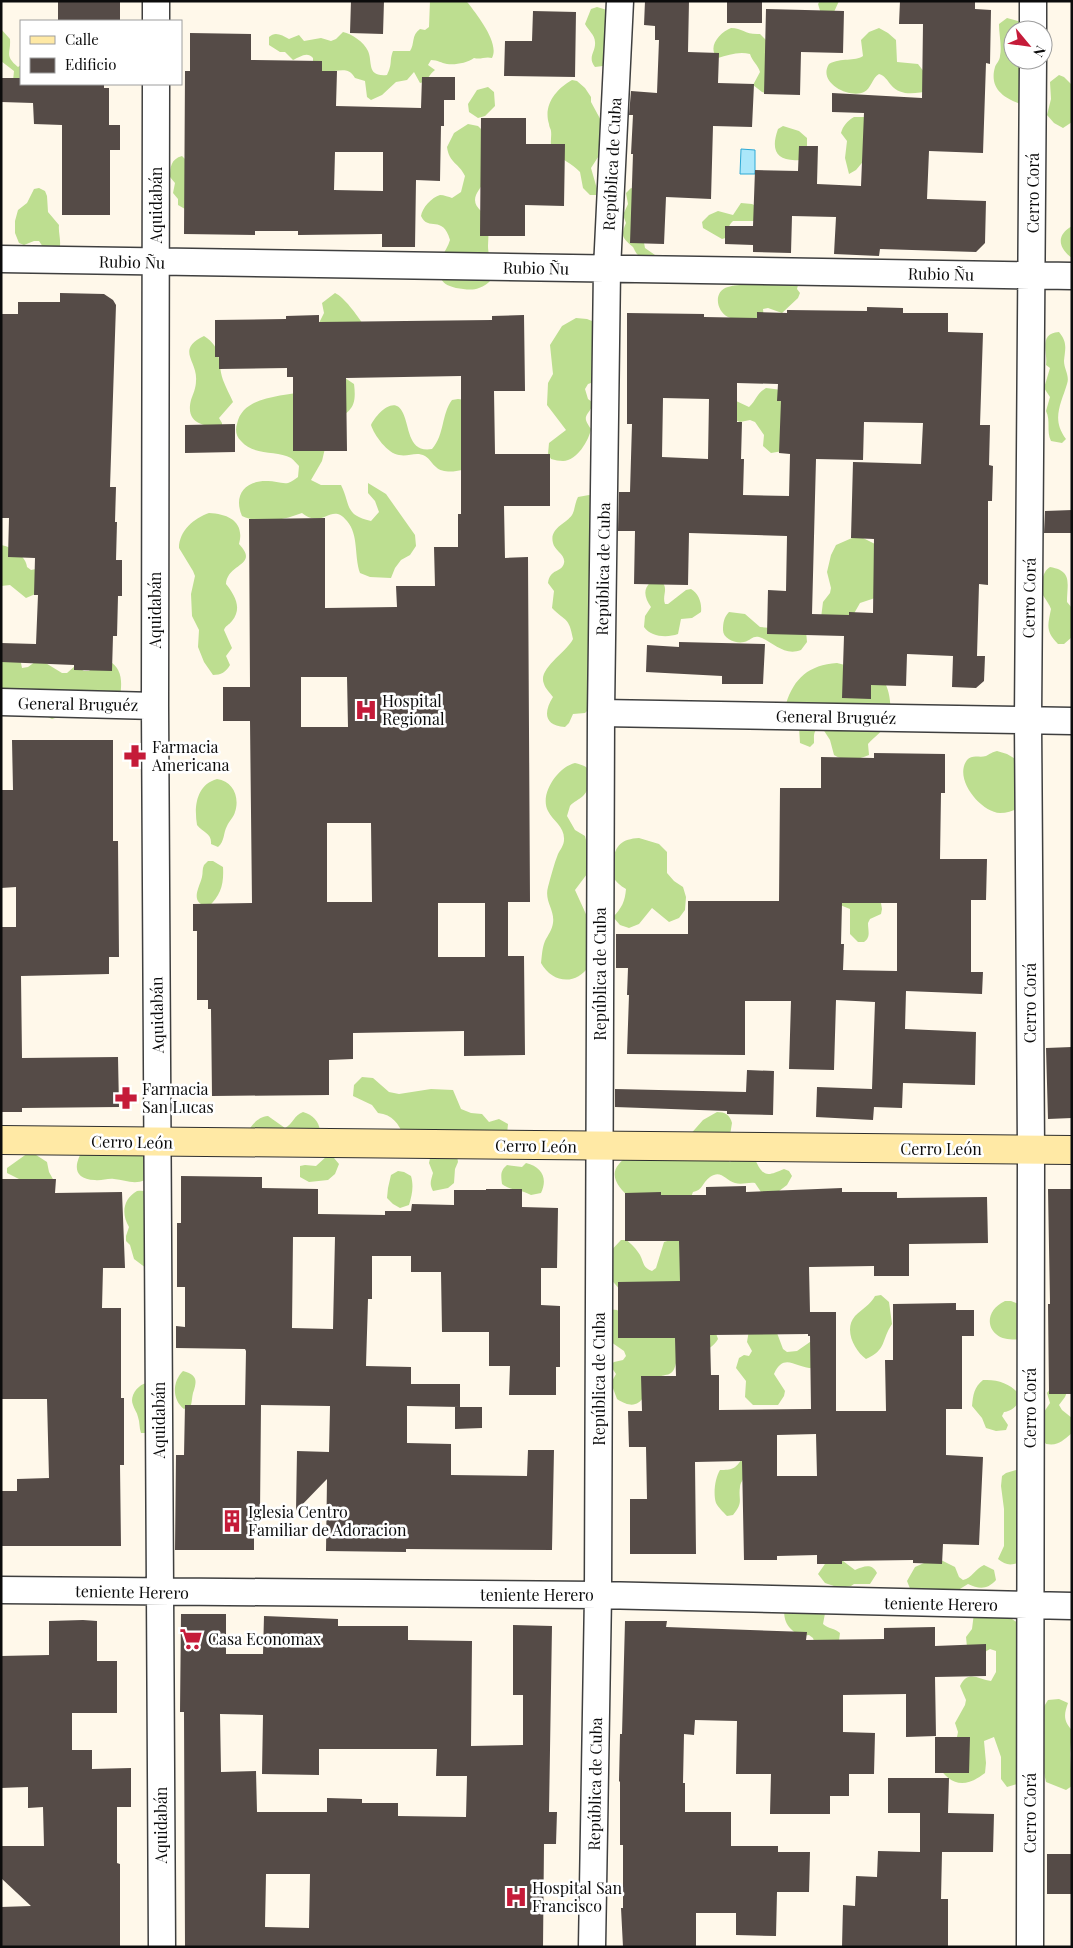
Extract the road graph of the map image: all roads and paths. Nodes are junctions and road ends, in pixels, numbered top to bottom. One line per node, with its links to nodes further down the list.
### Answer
1 (156, 1): 4 (street)
2 (620, 1): 10 (street, República de Cuba)
3 (1033, 1): 5 (street)
4 (156, 20)
5 (1033, 20)
6 (1033, 70): 11 (street, Cerro Corá)
7 (156, 85): 9 (street, Aquidabán)
8 (1, 259): 9 (street, Rubio Ñu)
9 (157, 262): 10 (street, Rubio Ñu); 14 (street, Aquidabán)
10 (607, 269): 11 (street, Rubio Ñu); 15 (street, República de Cuba)
11 (1032, 276): 12 (street, Rubio Ñu); 16 (street, Cerro Corá)
12 (1072, 276)
13 (1, 702): 14 (street, General Bruguéz)
14 (155, 706): 19 (street, Aquidabán)
15 (601, 713): 16 (street, General Bruguéz); 20 (street, República de Cuba)
16 (1028, 720): 17 (street, General Bruguéz); 21 (street, Cerro Corá)
17 (1072, 720)
18 (1, 1140): 19 (street, Cerro León)
19 (159, 1142): 20 (street, Cerro León); 24 (street, Aquidabán)
20 (599, 1147): 21 (street, Cerro León); 25 (street, República de Cuba)
21 (1031, 1149): 22 (street, Cerro León); 26 (street, Cerro Corá)
22 (1072, 1150)
23 (1, 1590): 24 (street, teniente Herero)
24 (160, 1592): 25 (street, teniente Herero); 28 (street, Aquidabán)
25 (598, 1595): 26 (street, teniente Herero); 29 (street, República de Cuba)
26 (1030, 1606): 27 (street, teniente Herero); 30 (street, Cerro Corá)
27 (1072, 1606)
28 (162, 1947)
29 (592, 1947)
30 (1030, 1947)

